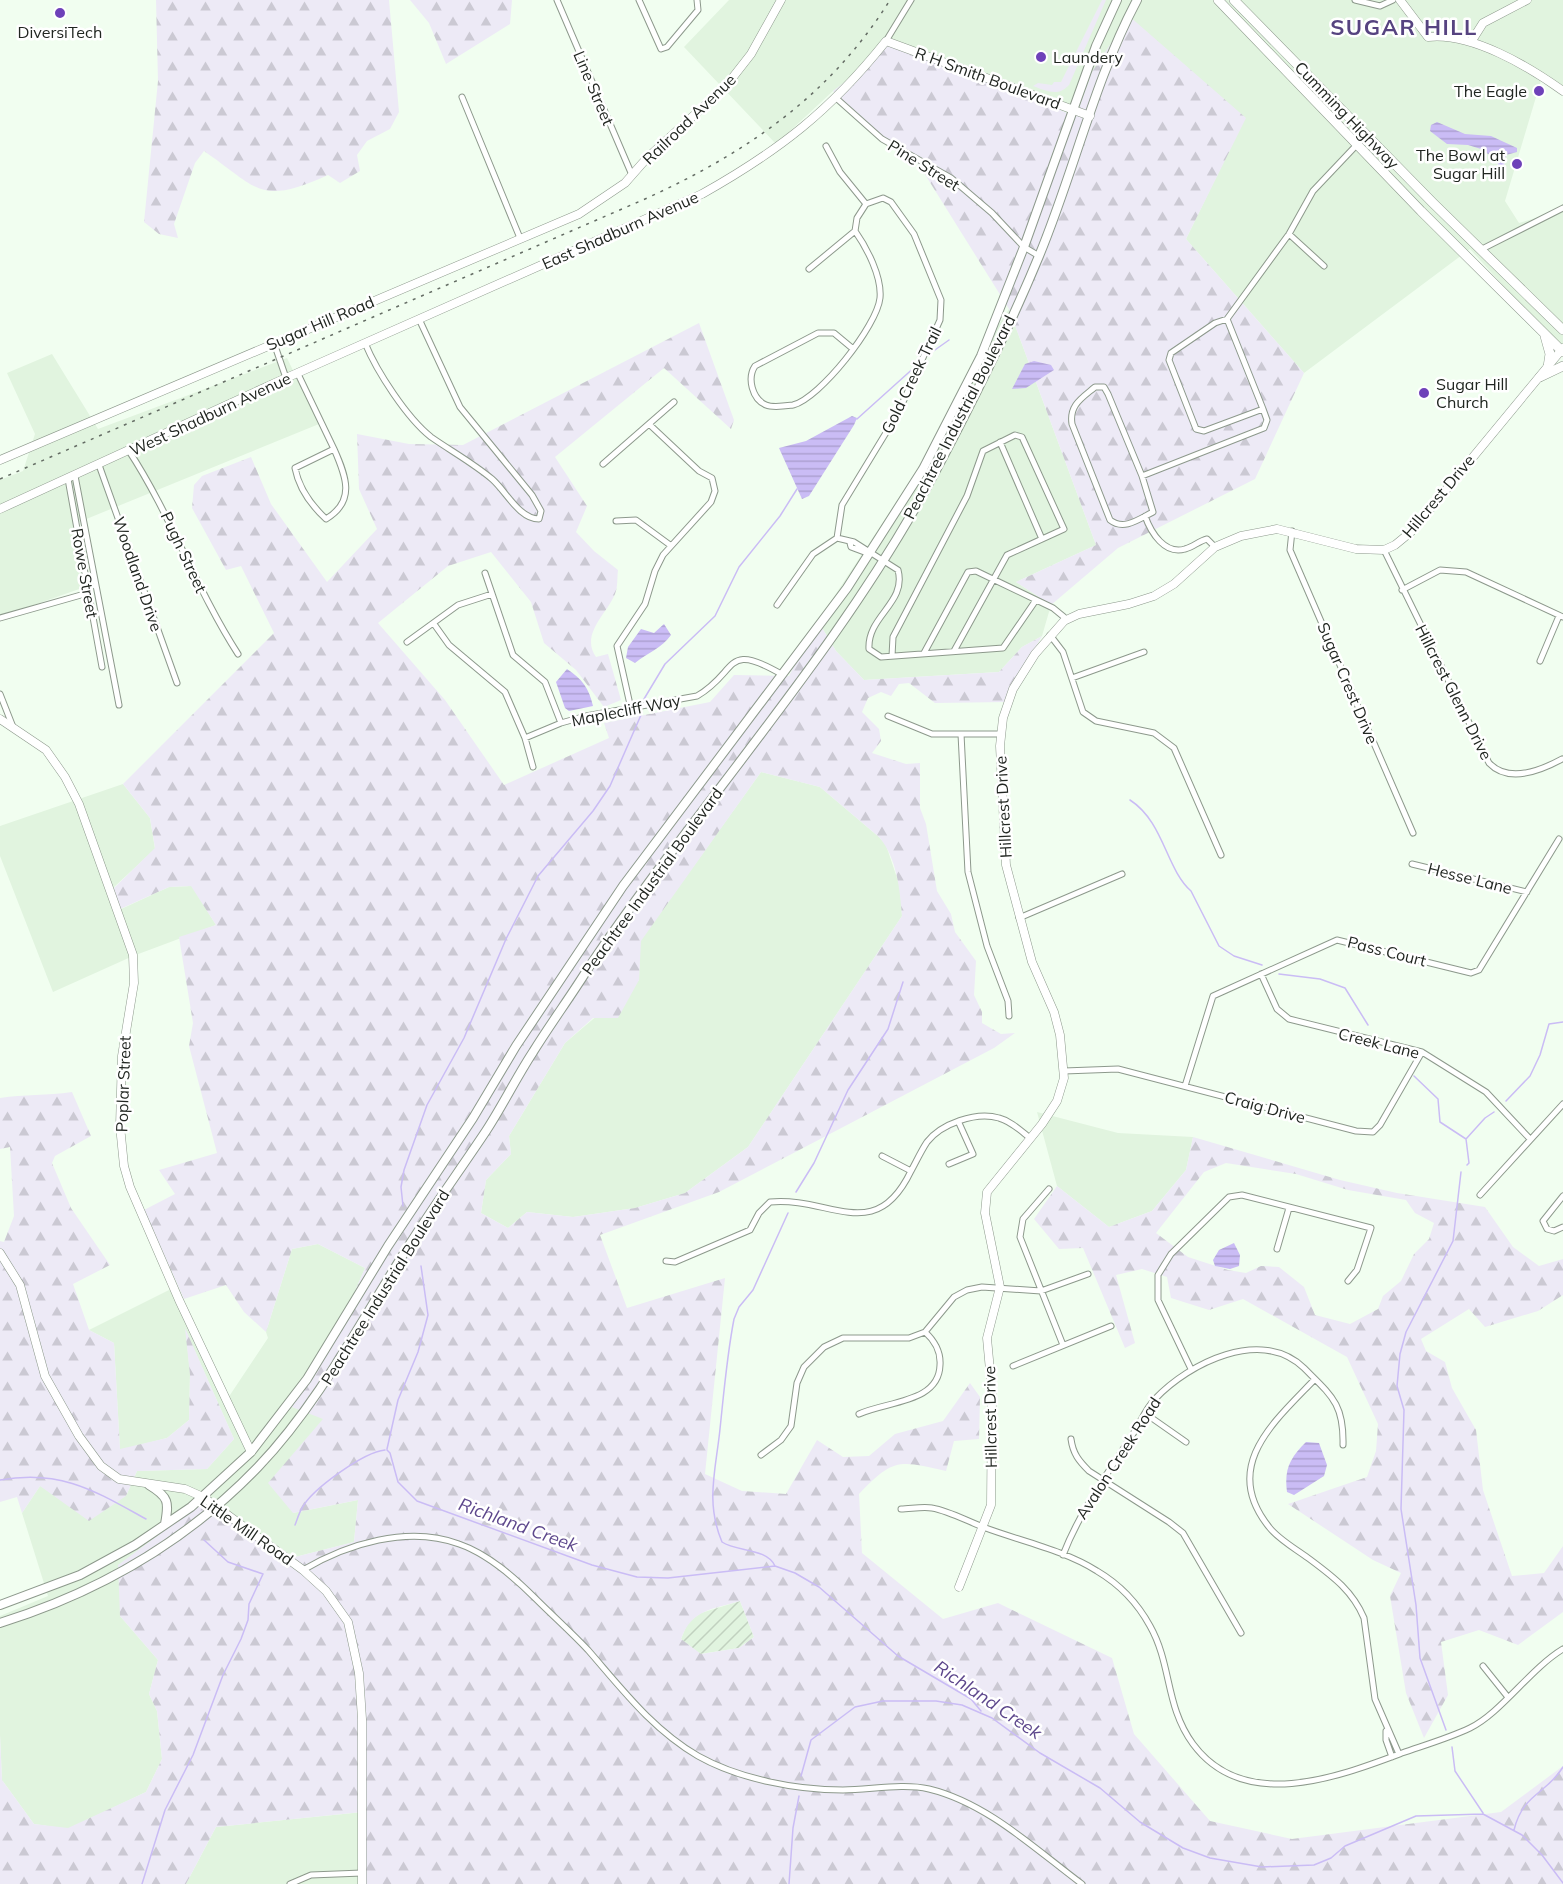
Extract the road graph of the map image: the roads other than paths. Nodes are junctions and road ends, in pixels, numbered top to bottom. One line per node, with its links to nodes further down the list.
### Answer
1 (557, 0): 24 (street, Line Street)
2 (639, 0): 3 (street)
3 (697, 0)
4 (781, 0): 24 (street, Railroad Avenue)
5 (911, 0): 14 (street)
6 (1117, 0): 19 (main road, Peachtree Industrial Boulevard)
7 (1137, 0): 20 (main road, Peachtree Industrial Boulevard)
8 (1218, 0): 22 (highway, Cumming Highway)
9 (1234, 0): 21 (highway, Cumming Highway)
10 (1355, 0): 11 (street)
11 (1393, 0)
12 (1400, 0): 15 (street)
13 (1527, 0): 15 (street)
14 (886, 41): 18 (street, East Shadburn Avenue); 19 (street, R H Smith Boulevard)
15 (1471, 42): 16 (street)
16 (1563, 91)
17 (462, 97): 29 (street)
18 (836, 98): 30 (street, Pine Street); 35 (street, East Shadburn Avenue)
19 (1073, 109): 20 (street, R H Smith Boulevard); 30 (main road, Peachtree Industrial Boulevard)
20 (1090, 116): 32 (main road, Peachtree Industrial Boulevard)
21 (1367, 134): 22 (street); 31 (highway, Cumming Highway)
22 (1357, 144): 28 (street); 39 (highway, Cumming Highway)
23 (826, 146): 25 (street)
24 (632, 175): 29 (street, Sugar Hill Road)
25 (866, 204): 27 (street); 64 (street, Gold Creek Trail)
26 (1563, 208): 31 (street)
27 (855, 231): 34 (street); 42 (street)
28 (1289, 234): 33 (street); 36 (street)
29 (520, 238): 40 (street, Sugar Hill Road)
30 (1024, 247): 32 (street, Pine Street); 69 (main road, Peachtree Industrial Boulevard)
31 (1482, 249): 37 (highway, Cumming Highway)
32 (1039, 256): 70 (main road, Peachtree Industrial Boulevard)
33 (1324, 266)
34 (809, 269)
35 (419, 319): 41 (street, West Shadburn Avenue); 41 (street)
36 (1227, 319): 50 (street); 50 (street)
37 (1558, 322): 38 (highway, Cumming Highway)
38 (1563, 330)
39 (1542, 332): 43 (highway, Cumming Highway); 45 (highway)
40 (274, 343): 48 (street); 55 (street, Sugar Hill Road)
41 (365, 343): 46 (street, West Shadburn Avenue)
42 (852, 348): 42 (street)
43 (1562, 350): 45 (street, Hillcrest Drive)
44 (1563, 366): 47 (highway)
45 (1548, 368): 47 (street, Hillcrest Drive)
46 (298, 374): 48 (street, West Shadburn Avenue); 53 (street)
47 (1540, 377): 68 (street, Hillcrest Drive)
48 (286, 378): 54 (street, West Shadburn Avenue)
49 (674, 402): 51 (street)
50 (1263, 409): 59 (street)
51 (650, 425): 56 (street); 66 (street)
52 (1000, 442): 65 (street); 65 (street); 88 (street)
53 (334, 449): 53 (street)
54 (129, 451): 57 (street, West Shadburn Avenue); 87 (street, Pugh Street)
55 (0, 460)
56 (603, 464)
57 (99, 465): 58 (street, West Shadburn Avenue); 93 (street, Woodland Drive)
58 (72, 477): 60 (street, West Shadburn Avenue); 74 (street, Rowe Street); 95 (street)
59 (1142, 477): 61 (street); 61 (street)
60 (0, 509)
61 (1144, 516): 67 (street)
62 (616, 521): 66 (street)
63 (1292, 531): 67 (street, Hillcrest Drive); 68 (street, Hillcrest Drive); 106 (street, Sugar Crest Drive)
64 (837, 538): 69 (street); 77 (street)
65 (1042, 539): 72 (street)
66 (670, 545): 96 (street)
67 (1215, 547): 80 (street, Hillcrest Drive)
68 (1384, 550): 73 (street, Hillcrest Glenn Drive)
69 (868, 554): 70 (street); 91 (main road, Peachtree Industrial Boulevard)
70 (883, 562): 88 (street); 130 (main road, Peachtree Industrial Boulevard)
71 (485, 573): 75 (street)
72 (993, 579): 76 (street); 84 (street); 86 (street)
73 (1402, 590): 78 (street); 104 (street, Hillcrest Glenn Drive)
74 (88, 593): 79 (street); 90 (street, Rowe Street)
75 (492, 594): 81 (street); 99 (street)
76 (1036, 600): 80 (street); 84 (street)
77 (777, 605)
78 (1561, 616): 89 (street)
79 (0, 618)
80 (1064, 621): 82 (street, Hillcrest Drive)
81 (434, 624): 83 (street); 103 (street)
82 (1050, 635): 92 (street); 102 (street, Hillcrest Drive)
83 (407, 642)
84 (954, 651): 86 (street)
85 (1144, 652): 92 (street)
86 (924, 653): 88 (street)
87 (237, 654)
88 (892, 656)
89 (1540, 661)
90 (102, 667)
91 (783, 675): 96 (street, Maplecliff Way); 129 (main road, Peachtree Industrial Boulevard)
92 (1072, 678): 108 (street)
93 (177, 683)
94 (0, 694): 100 (street)
95 (119, 705)
96 (631, 709): 99 (street, Maplecliff Way)
97 (888, 716): 101 (street)
98 (0, 719): 100 (street, Poplar Street)
99 (561, 723): 103 (street, Maplecliff Way)
100 (13, 727): 150 (street, Poplar Street)
101 (961, 734): 102 (street); 114 (street)
102 (1001, 734): 112 (street, Hillcrest Drive)
103 (525, 738): 105 (street)
104 (1562, 759)
105 (533, 767)
106 (1413, 833)
107 (1559, 840): 111 (street, Pass Court)
108 (1221, 855)
109 (1412, 864): 111 (street, Hesse Lane)
110 (1122, 874): 112 (street)
111 (1527, 892): 113 (street, Pass Court)
112 (1019, 918): 116 (street, Hillcrest Drive)
113 (1261, 974): 115 (street, Creek Lane); 117 (street, Pass Court)
114 (1009, 1016)
115 (1422, 1052): 117 (street, Craig Drive); 121 (street, Creek Lane)
116 (1064, 1071): 117 (street, Craig Drive); 120 (street, Hillcrest Drive)
117 (1185, 1086)
118 (1563, 1104): 121 (street)
119 (959, 1123): 120 (street); 123 (street); 124 (street)
120 (1030, 1138): 137 (street, Hillcrest Drive)
121 (1530, 1139): 126 (street)
122 (882, 1156): 124 (street)
123 (949, 1164)
124 (911, 1171): 134 (street)
125 (1049, 1189): 138 (street)
126 (1480, 1195)
127 (1563, 1196): 131 (street)
128 (1289, 1208): 132 (street); 136 (street); 143 (street)
129 (407, 1217): 130 (main road); 150 (main road, Peachtree Industrial Boulevard)
130 (421, 1227): 155 (main road, Peachtree Industrial Boulevard)
131 (1563, 1227)
132 (1277, 1249)
133 (0, 1253): 153 (street, Little Mill Road)
134 (666, 1261)
135 (1088, 1274): 138 (street)
136 (1348, 1281)
137 (1000, 1287): 138 (street); 140 (street); 158 (street, Hillcrest Drive)
138 (1041, 1291): 141 (street)
139 (1111, 1326): 141 (street)
140 (925, 1332): 145 (street); 151 (street)
141 (1063, 1345): 142 (street)
142 (1013, 1366)
143 (1191, 1369): 144 (street, Avalon Creek Road); 146 (street, Avalon Creek Road)
144 (1315, 1379): 149 (street, Avalon Creek Road); 168 (street)
145 (860, 1414)
146 (1146, 1414): 148 (street); 152 (street, Avalon Creek Road)
147 (1071, 1439): 152 (street)
148 (1186, 1442)
149 (1343, 1445)
150 (251, 1452): 154 (main road, Peachtree Industrial Boulevard)
151 (761, 1455)
152 (1103, 1480): 159 (street, Avalon Creek Road); 164 (street)
153 (149, 1485): 154 (street, Little Mill Road); 157 (main road)
154 (203, 1497): 155 (street, Little Mill Road); 157 (main road, Peachtree Industrial Boulevard)
155 (216, 1507): 160 (street, Little Mill Road); 163 (main road, Peachtree Industrial Boulevard)
156 (901, 1509): 158 (street)
157 (165, 1524): 162 (main road, Peachtree Industrial Boulevard)
158 (983, 1527): 159 (street); 161 (street, Hillcrest Drive)
159 (1063, 1556): 170 (street)
160 (303, 1570): 171 (street, Little Mill Road); 174 (street)
161 (959, 1587)
162 (0, 1605)
163 (0, 1623)
164 (1241, 1633)
165 (1563, 1648): 167 (street)
166 (1483, 1666): 167 (street)
167 (1507, 1696): 169 (street)
168 (1386, 1730): 169 (street); 170 (street)
169 (1399, 1754): 170 (street)
170 (1392, 1757)
171 (362, 1873): 172 (street); 173 (street, Little Mill Road)
172 (290, 1884)
173 (362, 1884)
174 (1082, 1884)

